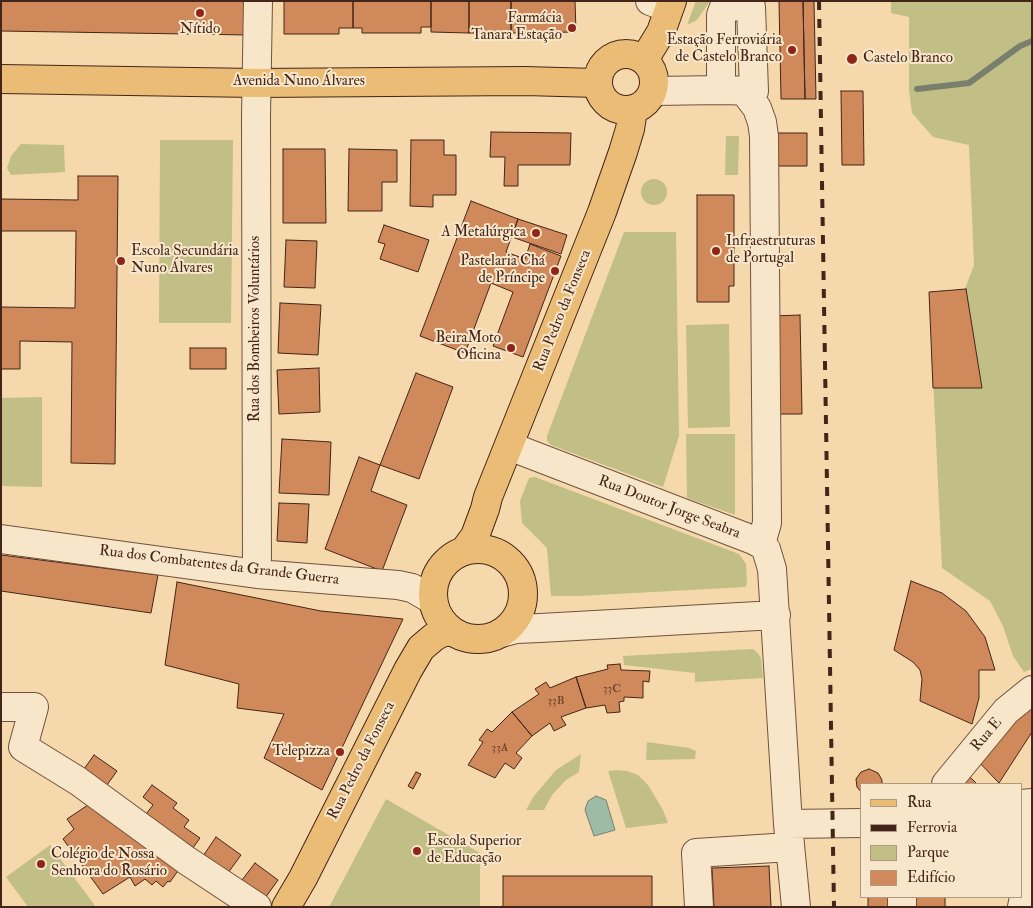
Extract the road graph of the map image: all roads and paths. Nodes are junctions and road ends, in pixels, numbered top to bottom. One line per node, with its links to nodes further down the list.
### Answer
1 (258, 1): 6 (street, Rua dos Bombeiros Voluntários)
2 (663, 4): 4 (main road)
3 (751, 4): 9 (street)
4 (644, 60): 7 (main road); 8 (main road)
5 (1, 79): 6 (main road, Avenida Nuno Álvares)
6 (256, 83): 7 (main road, Avenida Nuno Álvares); 17 (street, Rua dos Bombeiros Voluntários)
7 (598, 83): 10 (main road)
8 (654, 91): 9 (street); 10 (main road)
9 (733, 91): 14 (street)
10 (633, 110): 11 (main road, Rua Pedro da Fonseca)
11 (509, 446): 12 (main road, Rua Pedro da Fonseca); 14 (street, Rua Doutor Jorge Seabra)
12 (485, 509): 15 (main road, Rua Pedro da Fonseca); 16 (main road)
13 (1, 539): 17 (street, Rua dos Combatentes da Grande Guerra)
14 (761, 544): 19 (street)
15 (464, 551): 16 (main road); 18 (main road)
16 (505, 558): 21 (main road)
17 (257, 574): 18 (street, Rua dos Combatentes da Grande Guerra)
18 (433, 600): 20 (main road)
19 (776, 615): 21 (street); 28 (street)
20 (452, 632): 21 (main road); 30 (main road, Rua Pedro da Fonseca)
21 (501, 633)
22 (1032, 690): 25 (street, Rua E)
23 (1, 706): 24 (street)
24 (12, 747): 29 (street)
25 (947, 783)
26 (860, 823): 28 (street)
27 (1032, 826): 33 (street)
28 (789, 835): 31 (street); 32 (street)
29 (257, 907)
30 (286, 907)
31 (698, 907)
32 (796, 907)
33 (1022, 907)

